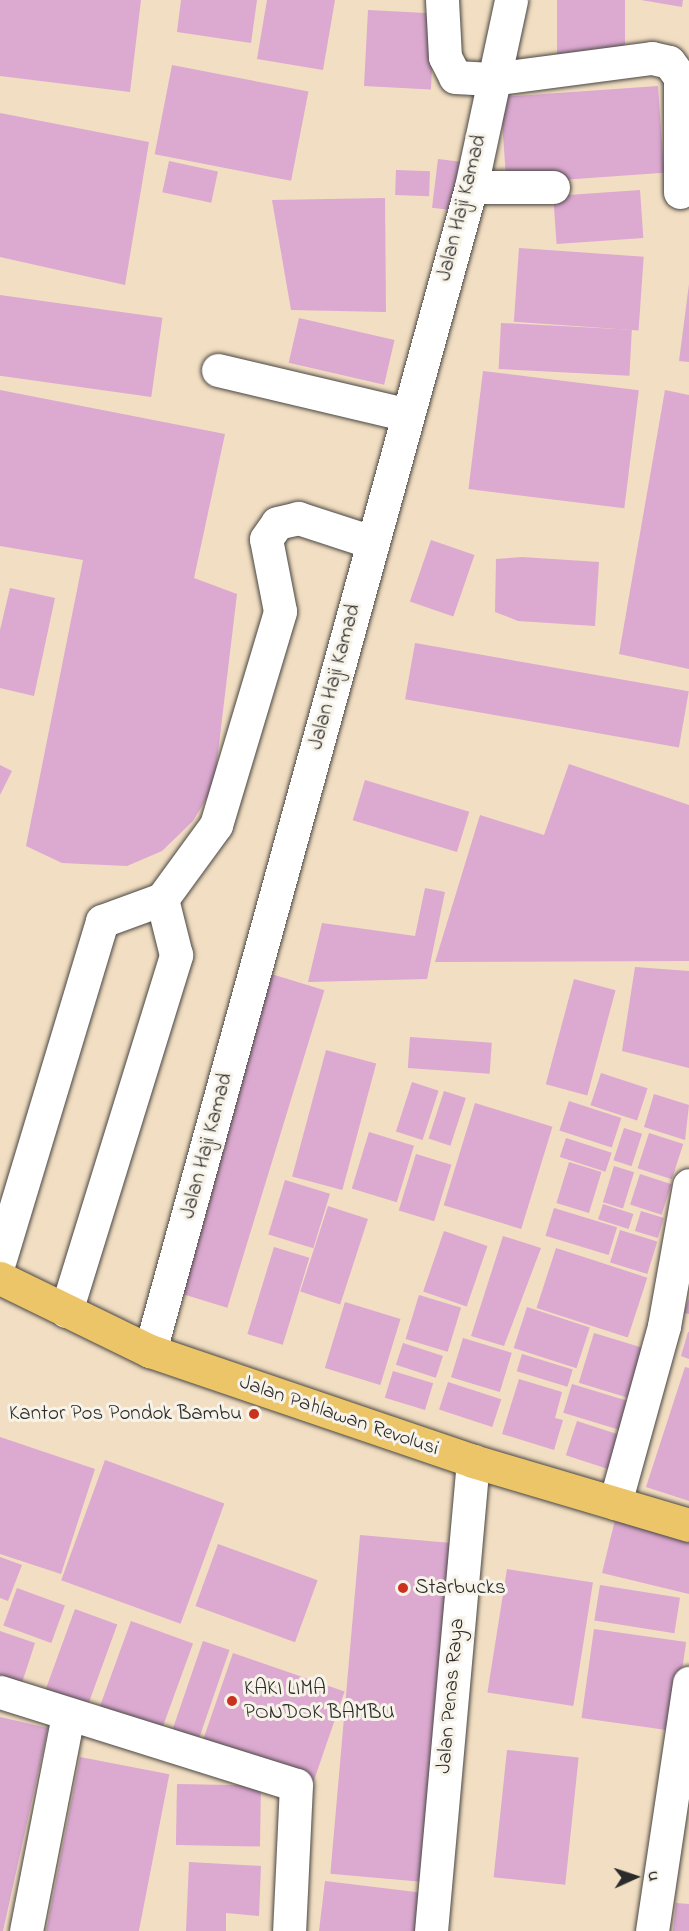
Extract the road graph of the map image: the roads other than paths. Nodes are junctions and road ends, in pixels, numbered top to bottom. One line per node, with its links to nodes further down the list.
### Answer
1 (442, 0): 3 (street)
2 (511, 0): 3 (street, Jalan Haji Kamad)
3 (492, 78): 5 (street, Jalan Haji Kamad); 6 (street)
4 (553, 187): 5 (street)
5 (471, 188): 8 (street, Jalan Haji Kamad)
6 (680, 192)
7 (218, 370): 8 (street)
8 (408, 415): 9 (street, Jalan Haji Kamad)
9 (372, 542): 10 (street); 15 (street, Jalan Haji Kamad)
10 (162, 899): 12 (street); 14 (street)
11 (689, 1185): 17 (street)
12 (0, 1259)
13 (0, 1278): 14 (main road, Jalan Pahlawan Revolusi)
14 (66, 1311): 15 (main road, Jalan Pahlawan Revolusi)
15 (150, 1352): 16 (main road, Jalan Pahlawan Revolusi)
16 (473, 1461): 17 (main road, Jalan Pahlawan Revolusi); 24 (street, Jalan Penas Raya)
17 (615, 1503): 18 (main road, Jalan Pahlawan Revolusi)
18 (689, 1525)
19 (689, 1683): 25 (street)
20 (0, 1692): 21 (street)
21 (68, 1715): 22 (street); 23 (street)
22 (26, 1931)
23 (289, 1931)
24 (431, 1931)
25 (652, 1931)

